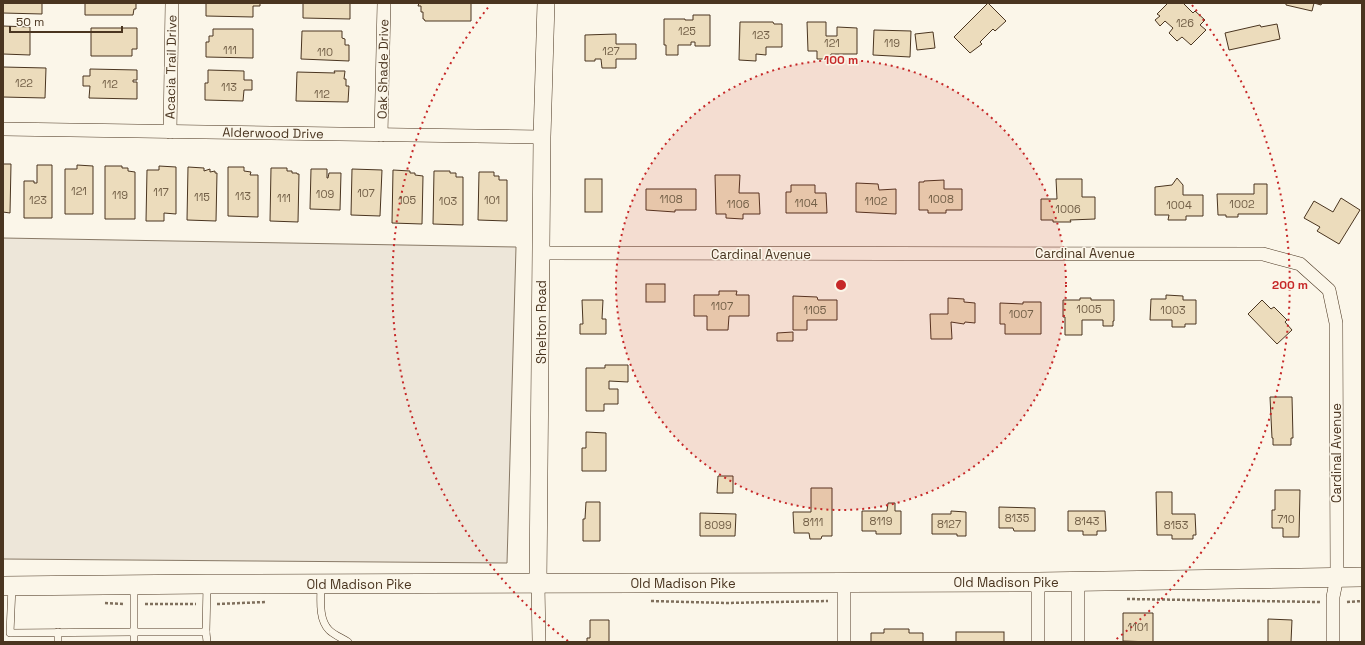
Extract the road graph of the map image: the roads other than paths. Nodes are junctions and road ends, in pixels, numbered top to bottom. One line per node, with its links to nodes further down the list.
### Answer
1 (172, 3): 5 (street, Acacia Trail Drive)
2 (384, 3): 6 (street, Oak Shade Drive)
3 (546, 3): 7 (street, Shelton Road)
4 (3, 129): 5 (street, Alderwood Drive)
5 (170, 132): 6 (street, Alderwood Drive)
6 (381, 135): 7 (street, Alderwood Drive)
7 (542, 137): 8 (street, Shelton Road)
8 (541, 253): 9 (street, Cardinal Avenue); 17 (street, Shelton Road)
9 (1337, 577): 10 (main road, Old Madison Pike); 11 (main road, Old Madison Pike); 31 (street, Cardinal Avenue)
10 (1362, 578)
11 (1078, 581): 13 (main road, Old Madison Pike); 30 (street)
12 (844, 582): 13 (main road, Old Madison Pike); 17 (main road, Old Madison Pike); 28 (street)
13 (1038, 582): 29 (street)
14 (134, 584): 15 (main road, Old Madison Pike); 18 (main road, Old Madison Pike); 20 (lane)
15 (207, 584): 16 (main road, Old Madison Pike); 21 (lane)
16 (321, 584): 17 (main road, Old Madison Pike); 26 (lane)
17 (538, 584): 27 (street, Shelton Road)
18 (8, 586): 22 (lane)
19 (58, 632): 20 (lane); 22 (lane); 23 (lane)
20 (134, 632): 21 (lane); 24 (lane)
21 (206, 632): 25 (lane)
22 (7, 634)
23 (58, 642)
24 (134, 642)
25 (207, 642)
26 (348, 642)
27 (539, 642)
28 (844, 642)
29 (1038, 642)
30 (1078, 642)
31 (1333, 642)

